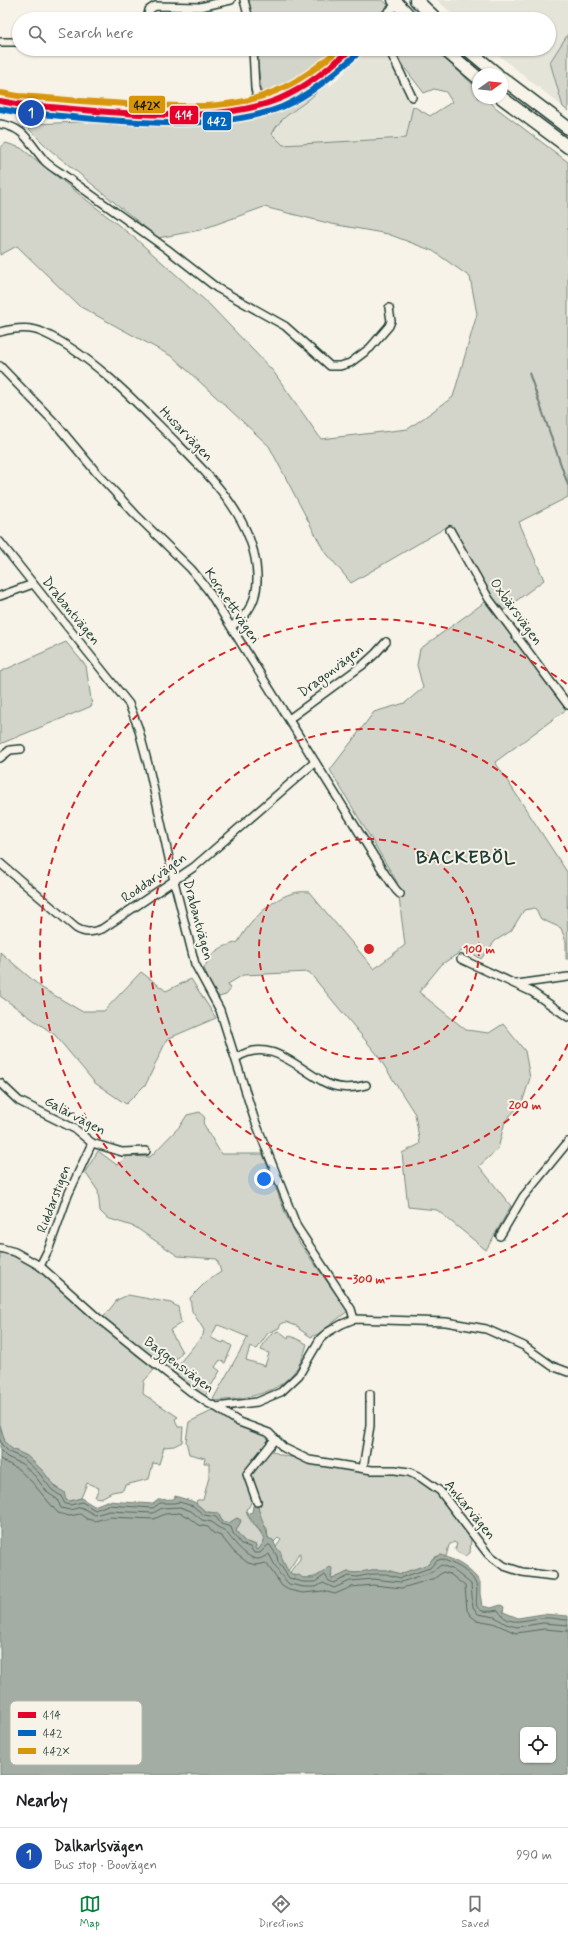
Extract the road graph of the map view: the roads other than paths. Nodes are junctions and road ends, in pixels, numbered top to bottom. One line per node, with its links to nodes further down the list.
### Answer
1 (231, 0): 5 (street)
2 (244, 0): 6 (street)
3 (416, 0): 8 (highway)
4 (393, 5): 7 (highway)
5 (149, 12)
6 (247, 12)
7 (402, 12)
8 (429, 12)
9 (0, 42): 10 (street)
10 (12, 42)
11 (253, 56): 22 (street)
12 (343, 56): 22 (street)
13 (392, 56): 19 (street)
14 (452, 56): 17 (highway)
15 (475, 56): 16 (highway)
16 (490, 68)
17 (472, 73)
18 (508, 83): 24 (highway)
19 (412, 97)
20 (0, 101): 22 (street)
21 (508, 102): 25 (highway)
22 (258, 107)
23 (0, 124): 26 (street)
24 (568, 128)
25 (568, 147)
26 (389, 308)
27 (0, 332): 33 (street, Husarvägen)
28 (0, 366): 33 (street, Kornettvägen)
29 (450, 530): 35 (street, Oxbärsvägen)
30 (0, 542): 31 (street, Drabantvägen)
31 (33, 584): 32 (street); 41 (street, Drabantvägen)
32 (0, 596)
33 (232, 626): 36 (street, Kornettvägen)
34 (386, 642): 36 (street, Dragonvägen)
35 (568, 705)
36 (289, 718): 39 (street, Kornettvägen)
37 (21, 749): 38 (street)
38 (0, 758)
39 (315, 762): 41 (street, Roddarvägen); 42 (street, Kornettvägen)
40 (0, 863): 41 (street, Roddarvägen)
41 (174, 881): 47 (street, Drabantvägen)
42 (400, 894)
43 (461, 959): 45 (street)
44 (568, 977): 45 (street)
45 (516, 984): 46 (street)
46 (568, 1017)
47 (236, 1058): 49 (street); 56 (street, Drabantvägen)
48 (0, 1083): 51 (street, Galärvägen)
49 (366, 1085)
50 (568, 1142): 53 (street)
51 (92, 1143): 52 (street, Galärvägen); 55 (street, Riddarstigen)
52 (146, 1151)
53 (500, 1236)
54 (0, 1248): 55 (street, Baggensvägen)
55 (40, 1266): 59 (street, Baggensvägen)
56 (354, 1319): 57 (street, Baggensvägen); 59 (street, Baggensvägen)
57 (568, 1372)
58 (370, 1394): 61 (street)
59 (216, 1407): 60 (street, Ankarvägen)
60 (275, 1439): 61 (street, Ankarvägen); 62 (street)
61 (363, 1468): 63 (street, Ankarvägen)
62 (257, 1502)
63 (553, 1576)

